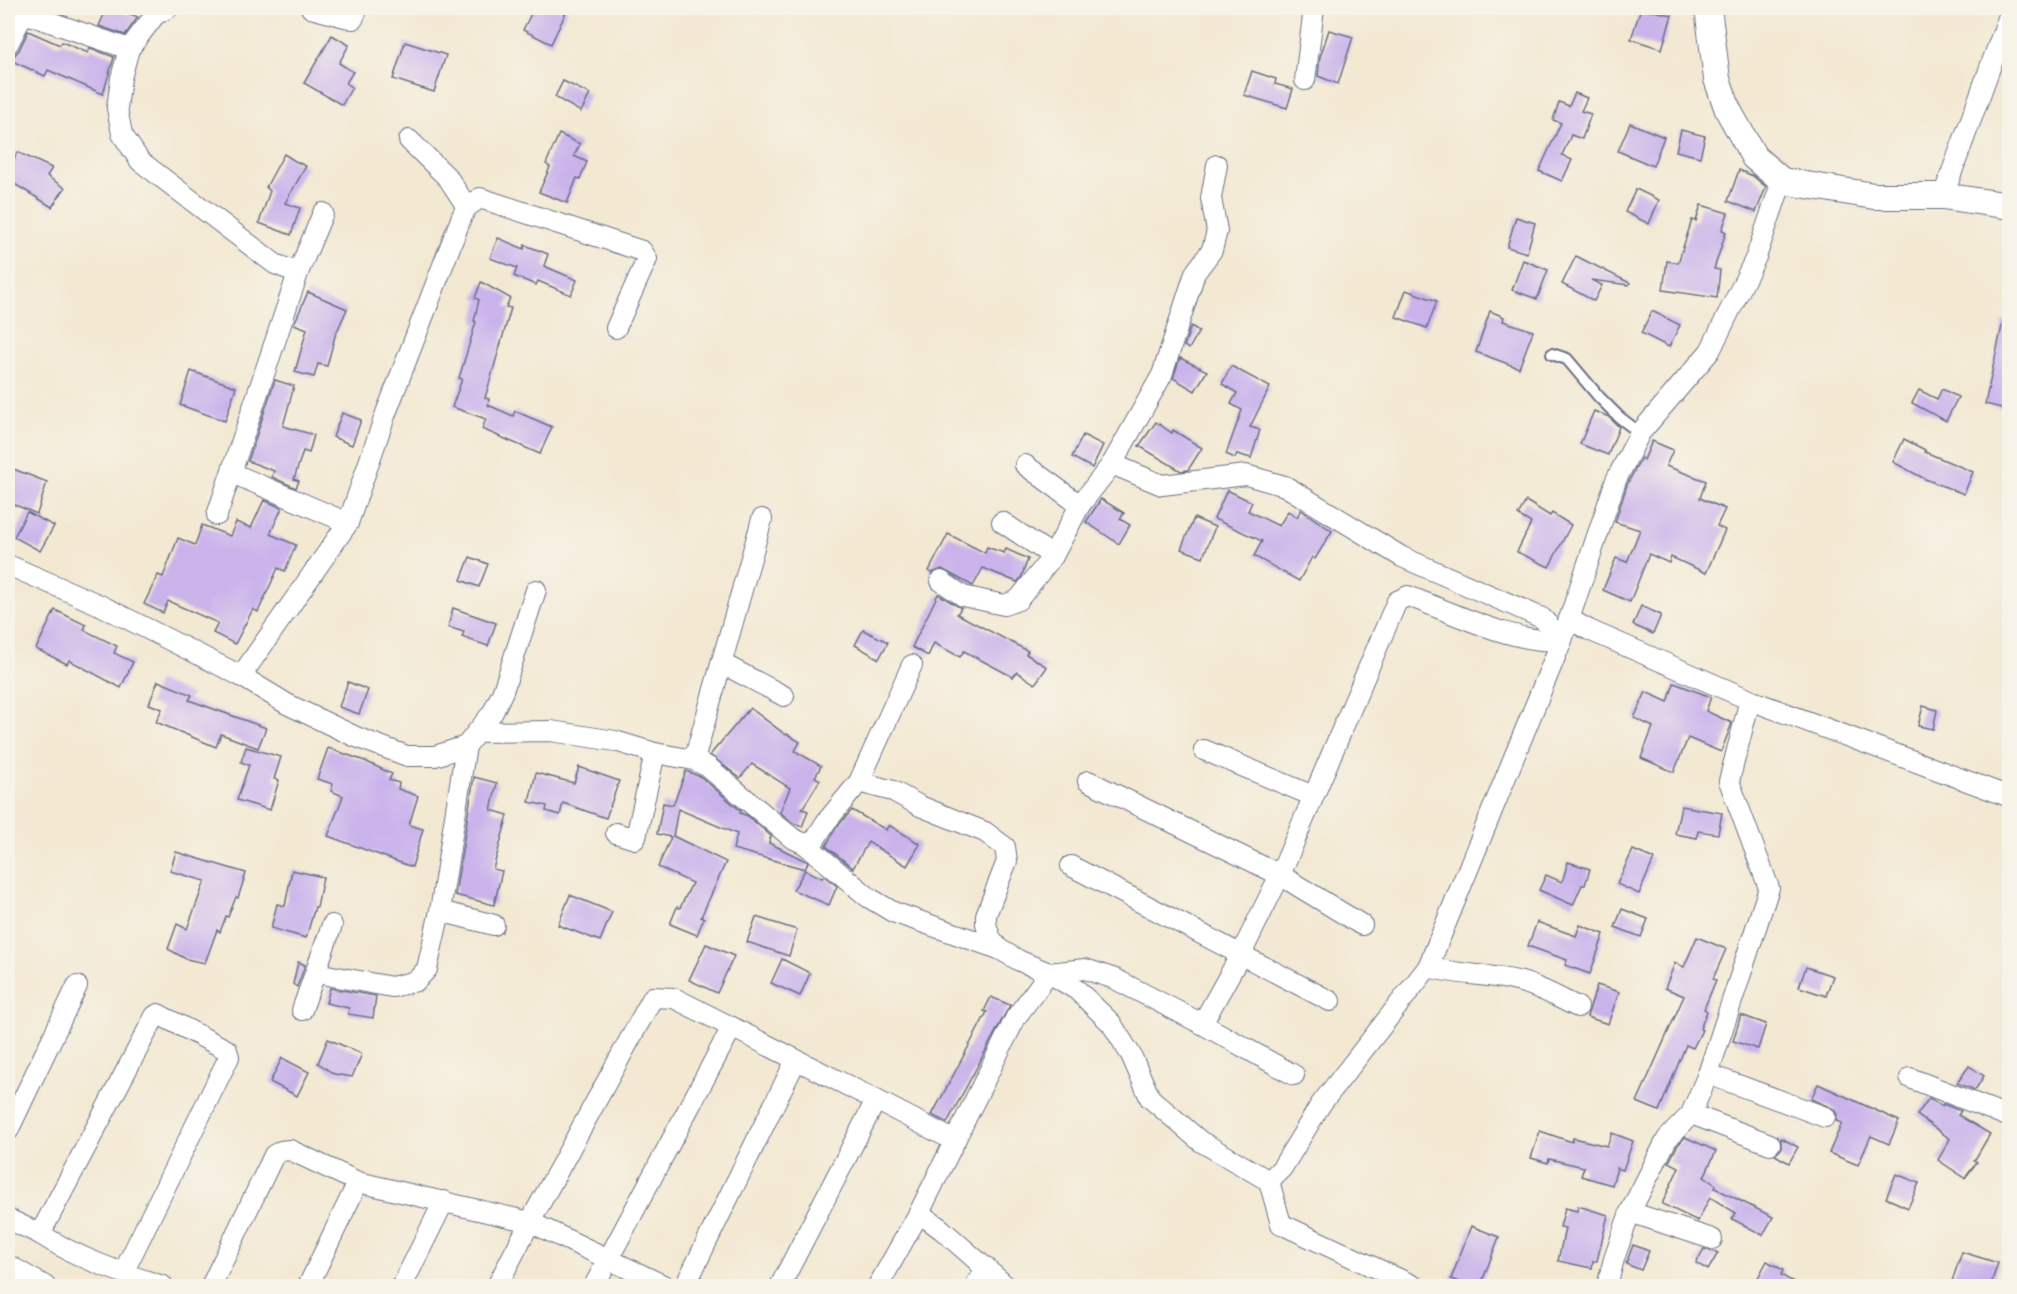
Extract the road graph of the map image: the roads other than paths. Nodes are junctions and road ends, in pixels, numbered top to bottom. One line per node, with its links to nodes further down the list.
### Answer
1 (168, 8): 9 (street)
2 (311, 8): 3 (street)
3 (358, 8)
4 (1314, 8): 10 (street)
5 (1708, 8): 13 (street)
6 (19, 10): 8 (street); 9 (street)
7 (2010, 14): 14 (street)
8 (8, 44)
9 (129, 49): 18 (street)
10 (1305, 80)
11 (409, 140): 16 (street)
12 (1217, 165): 22 (street)
13 (1782, 181): 14 (street); 21 (street)
14 (1943, 196): 15 (street)
15 (2010, 206)
16 (467, 207): 19 (street); 29 (street)
17 (323, 213): 18 (street)
18 (298, 273): 24 (street)
19 (616, 328)
20 (1552, 354): 21 (lane)
21 (1640, 433): 34 (street)
22 (1112, 464): 25 (street); 35 (street)
23 (1024, 465): 25 (street)
24 (232, 473): 26 (street); 29 (street)
25 (1080, 505): 30 (street)
26 (217, 515)
27 (762, 519): 36 (street)
28 (1002, 522): 30 (street)
29 (348, 523): 38 (street)
30 (1053, 556): 32 (street)
31 (8, 565): 38 (street)
32 (941, 581)
33 (536, 590): 41 (street)
34 (1569, 620): 35 (street); 40 (street)
35 (1562, 640): 47 (street); 59 (street)
36 (721, 663): 39 (street); 44 (street)
37 (912, 665): 46 (street)
38 (241, 676): 41 (street)
39 (784, 696)
40 (1750, 700): 48 (street); 69 (street)
41 (471, 739): 43 (street); 53 (street)
42 (1204, 750): 47 (street)
43 (655, 753): 44 (street); 49 (street)
44 (694, 760): 50 (street)
45 (1088, 781): 52 (street)
46 (859, 782): 50 (street); 57 (street)
47 (1313, 796): 52 (street)
48 (2010, 796)
49 (616, 833)
50 (804, 844): 57 (street)
51 (1071, 866): 58 (street)
52 (1280, 875): 55 (street); 58 (street)
53 (440, 911): 54 (street); 61 (street)
54 (494, 925)
55 (1362, 925)
56 (332, 926): 61 (street)
57 (999, 949): 60 (street)
58 (1241, 954): 63 (street); 66 (street)
59 (1428, 967): 64 (street); 79 (street)
60 (1049, 973): 66 (street); 77 (street); 79 (street)
61 (316, 974): 65 (street)
62 (77, 986): 76 (street)
63 (1330, 1001)
64 (1578, 1007)
65 (302, 1010)
66 (1202, 1024): 70 (street)
67 (732, 1027): 68 (street); 85 (street); 88 (street)
68 (796, 1060): 72 (street); 100 (street)
69 (1708, 1074): 73 (street); 74 (street)
70 (1294, 1075)
71 (1910, 1078): 75 (street)
72 (876, 1100): 77 (street); 101 (street)
73 (1691, 1114): 78 (street); 82 (street)
74 (1825, 1117)
75 (2010, 1117)
76 (8, 1131)
77 (955, 1141): 83 (street)
78 (1770, 1144)
79 (1269, 1181): 105 (street)
80 (358, 1182): 81 (street); 94 (street); 95 (street)
81 (444, 1201): 85 (street); 96 (street)
82 (1630, 1212): 87 (street); 106 (street)
83 (919, 1213): 90 (street); 102 (street)
84 (8, 1219): 86 (street)
85 (530, 1222): 88 (street); 97 (street)
86 (40, 1234): 91 (street); 91 (street)
87 (1712, 1239)
88 (609, 1258): 98 (street); 99 (street)
89 (8, 1265): 92 (street)
90 (986, 1267): 103 (street); 104 (street)
91 (123, 1273): 93 (street)
92 (45, 1287)
93 (163, 1287)
94 (210, 1287)
95 (308, 1287)
96 (402, 1287)
97 (497, 1287)
98 (594, 1287)
99 (665, 1287)
100 (685, 1287)
101 (780, 1287)
102 (878, 1287)
103 (975, 1287)
104 (1006, 1287)
105 (1414, 1287)
106 (1607, 1287)

